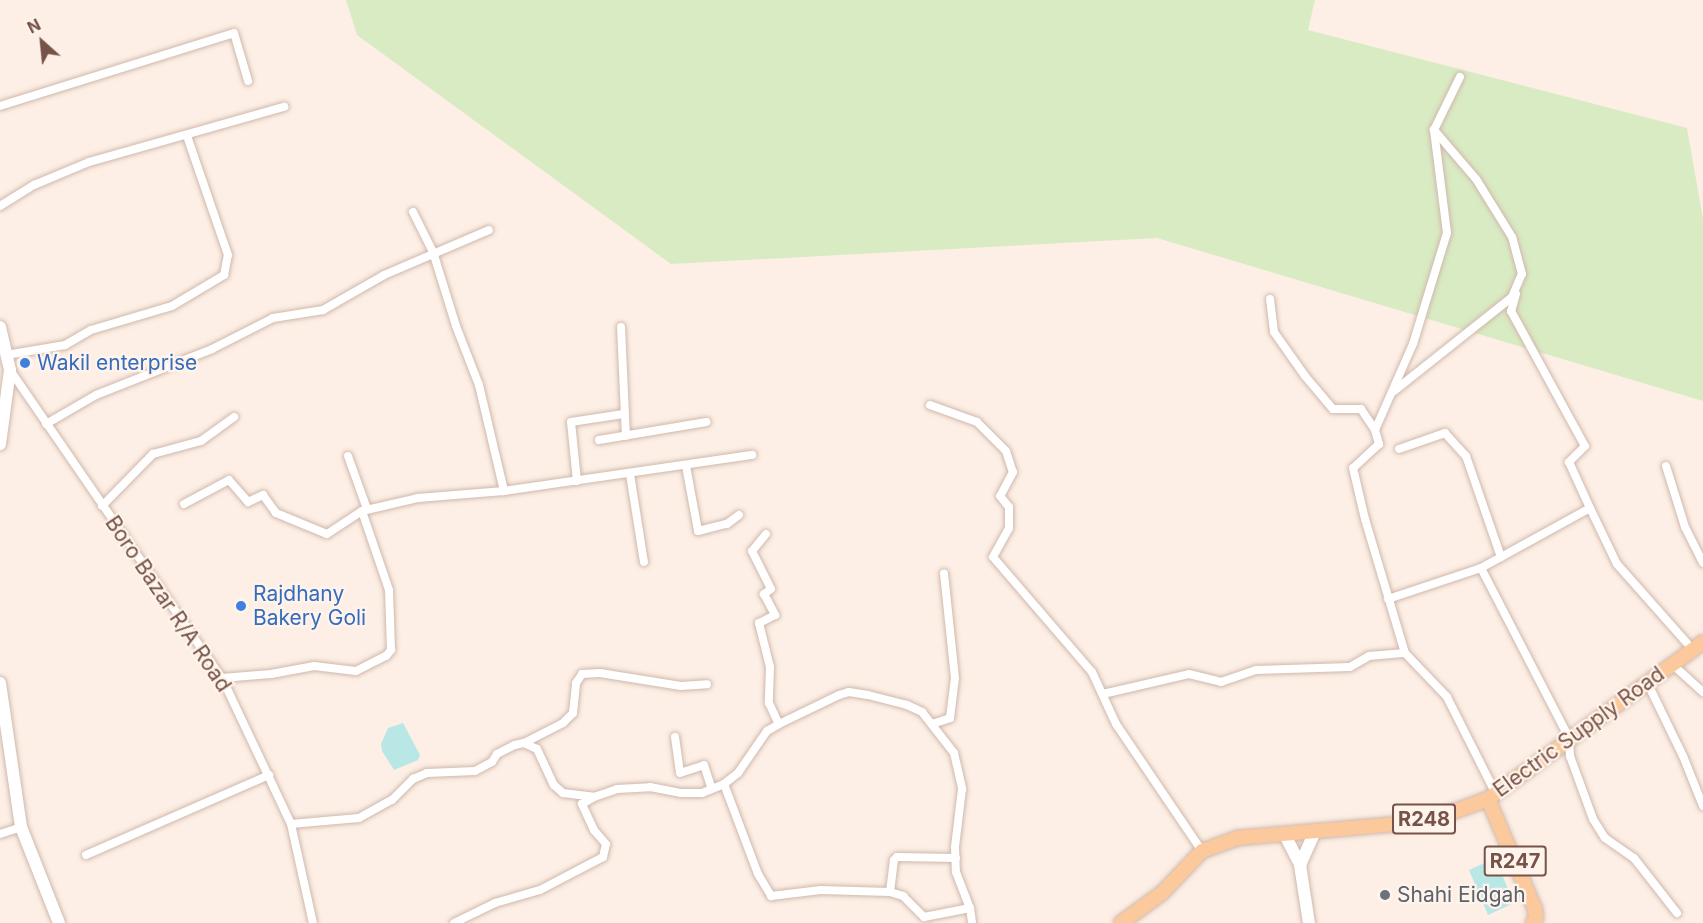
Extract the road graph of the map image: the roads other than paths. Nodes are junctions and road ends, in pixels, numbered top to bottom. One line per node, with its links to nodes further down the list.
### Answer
1 (1460, 77): 5 (street)
2 (248, 81): 3 (street)
3 (0, 106)
4 (284, 107): 6 (street)
5 (1434, 130): 11 (street); 17 (street)
6 (188, 136): 7 (street); 15 (street)
7 (0, 206)
8 (413, 212): 10 (street)
9 (489, 230): 10 (street)
10 (433, 252): 22 (street); 34 (street)
11 (1522, 274): 17 (street); 37 (street)
12 (1270, 299): 23 (street)
13 (0, 327): 15 (main road)
14 (621, 327): 19 (street)
15 (6, 355): 16 (main road)
16 (10, 370): 22 (street, Boro Bazar R/A Road); 26 (main road)
17 (1391, 394): 23 (street)
18 (930, 405): 55 (street)
19 (623, 414): 24 (street); 33 (street)
20 (234, 417): 36 (street)
21 (707, 422): 24 (street)
22 (46, 424): 36 (street, Boro Bazar R/A Road)
23 (1375, 430): 46 (street)
24 (626, 436): 25 (street)
25 (599, 440)
26 (0, 444)
27 (1400, 449): 41 (street)
28 (752, 455): 30 (street)
29 (348, 456): 38 (street)
30 (686, 466): 32 (street); 39 (street)
31 (1666, 466): 43 (street)
32 (630, 474): 33 (street); 42 (street)
33 (577, 481): 34 (street)
34 (504, 491): 38 (street)
35 (184, 504): 38 (street)
36 (102, 506): 50 (street, Boro Bazar R/A Road)
37 (1590, 508): 41 (street); 47 (street)
38 (364, 510): 50 (street)
39 (739, 515)
40 (766, 534): 56 (street)
41 (1501, 556): 44 (street)
42 (644, 562)
43 (1703, 562)
44 (1481, 568): 46 (street); 59 (street)
45 (944, 574): 57 (street)
46 (1388, 599): 48 (street)
47 (1698, 646): 49 (main road, Electric Supply Road / R248)
48 (1405, 653): 55 (street); 65 (street)
49 (1672, 664): 51 (main road, Electric Supply Road / R248); 54 (street)
50 (222, 678): 61 (street, Boro Bazar R/A Road)
51 (1647, 682): 59 (main road, Electric Supply Road / R248); 66 (street)
52 (0, 683): 68 (main road)
53 (707, 684): 60 (street)
54 (1703, 692)
55 (1103, 694): 72 (street)
56 (779, 724): 57 (street); 62 (street)
57 (932, 724): 74 (street)
58 (675, 737): 63 (street)
59 (1569, 738): 65 (main road, Electric Supply Road / R248); 78 (street)
60 (524, 743): 64 (street); 67 (street)
61 (269, 775): 67 (street, Boro Bazar R/A Road); 73 (street)
62 (724, 784): 63 (street); 76 (street)
63 (712, 789): 64 (street)
64 (594, 796): 82 (street)
65 (1492, 796): 69 (main road, Electric Supply Road / R248); 79 (main road, R247)
66 (1703, 806)
67 (291, 824): 81 (street, Boro Bazar R/A Road)
68 (21, 827): 70 (street); 80 (main road)
69 (1314, 832): 71 (main road, Electric Supply Road / R248); 75 (main road)
70 (0, 834)
71 (1285, 836): 72 (main road, Electric Supply Road / R248); 75 (main road)
72 (1202, 851): 84 (main road, Electric Supply Road / R248)
73 (86, 855)
74 (956, 858): 76 (street); 77 (street)
75 (1300, 865): 85 (main road)
76 (890, 892): 77 (street)
77 (970, 908): 83 (street)
78 (1677, 913)
79 (1538, 921)
80 (59, 923)
81 (312, 923)
82 (454, 923)
83 (972, 923)
84 (1121, 923)
85 (1309, 923)

